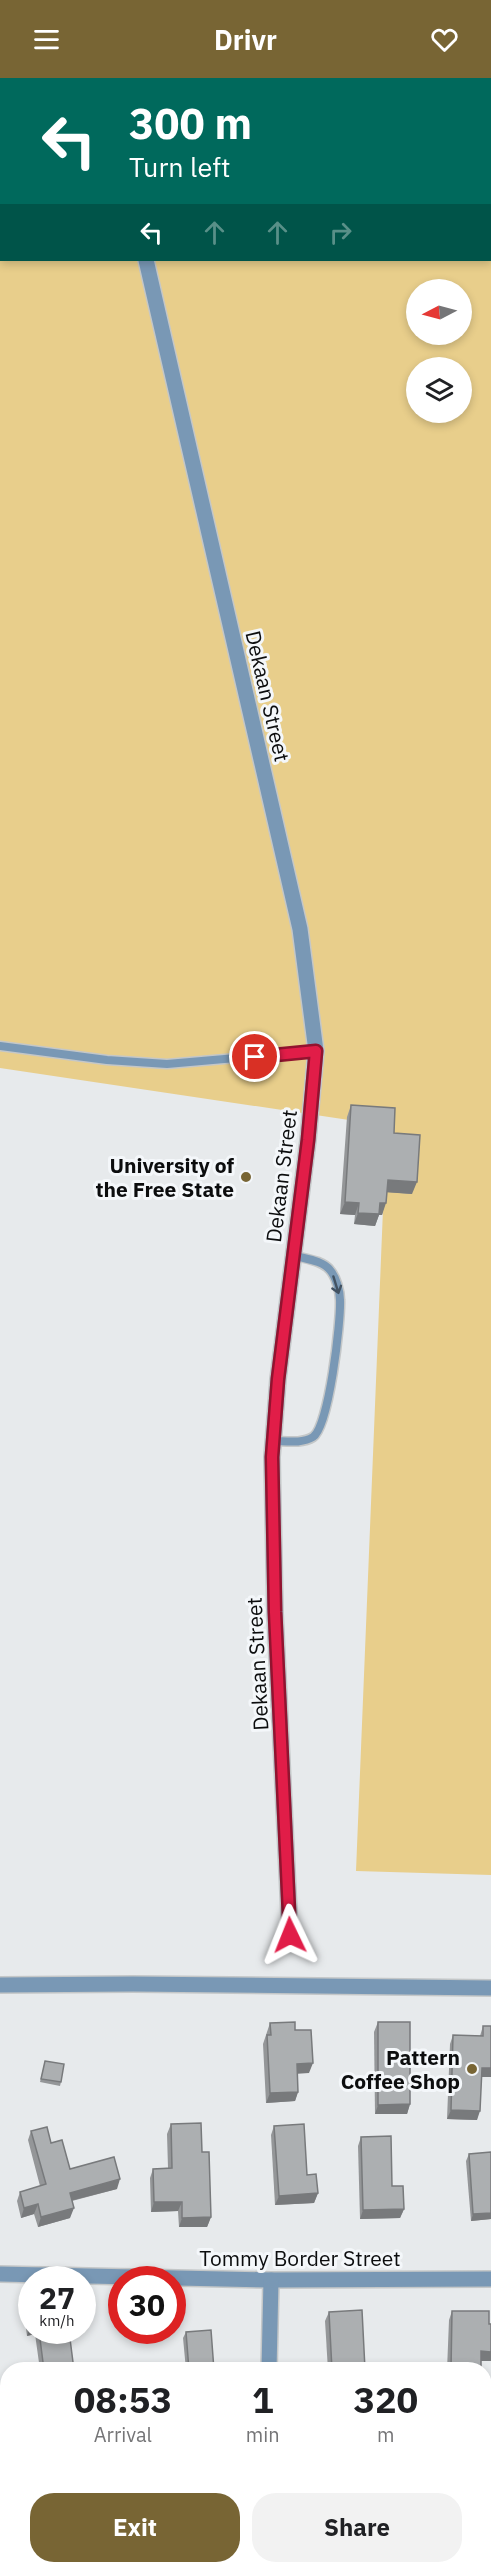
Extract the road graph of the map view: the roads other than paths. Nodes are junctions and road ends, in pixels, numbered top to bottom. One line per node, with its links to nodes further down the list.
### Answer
1 (146, 261): 3 (street, Dekaan Street)
2 (0, 1046): 3 (lane)
3 (316, 1051): 4 (street, Dekaan Street)
4 (292, 1255): 5 (street, Dekaan Street); 5 (lane, one-way to 5)
5 (273, 1441): 6 (street, Dekaan Street)
6 (290, 1935)
7 (0, 1985): 8 (street)
8 (491, 1988)
9 (0, 2274): 11 (street, Tommy Border Street)
10 (491, 2279): 11 (street, Tommy Border Street)
11 (271, 2280): 12 (street)
12 (269, 2362)

